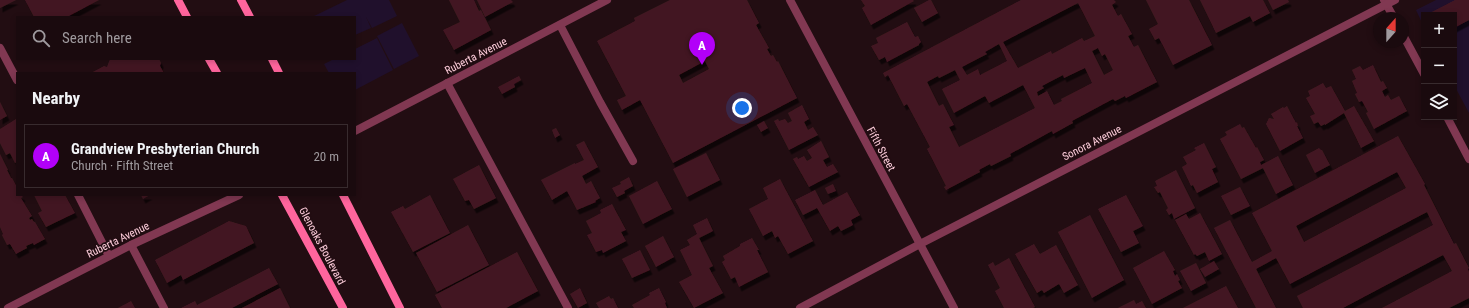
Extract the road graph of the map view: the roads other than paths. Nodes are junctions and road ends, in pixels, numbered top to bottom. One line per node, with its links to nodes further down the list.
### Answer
1 (178, 0): 8 (main road)
2 (241, 0): 9 (main road)
3 (607, 0): 10 (street, Ruberta Avenue)
4 (790, 0): 28 (street, Fifth Street)
5 (1395, 0): 6 (street, Sonora Avenue)
6 (1386, 2): 7 (street); 28 (street, Sonora Avenue)
7 (1391, 12)
8 (186, 16)
9 (249, 16)
10 (560, 25): 19 (street, Ruberta Avenue); 23 (street)
11 (1409, 46): 15 (street)
12 (0, 48): 18 (street)
13 (210, 60): 16 (main road)
14 (272, 60): 17 (main road)
15 (1421, 68)
16 (216, 72)
17 (278, 72)
18 (16, 78)
19 (447, 83): 21 (street, Ruberta Avenue); 35 (street)
20 (1449, 120): 22 (street)
21 (356, 130)
22 (1469, 159)
23 (633, 161)
24 (79, 196): 30 (street)
25 (237, 196): 29 (street, Ruberta Avenue)
26 (283, 196): 33 (main road, Glenoaks Boulevard)
27 (343, 196): 34 (main road)
28 (920, 244): 36 (street, Sonora Avenue); 37 (street, Fifth Street)
29 (131, 245): 30 (street, Ruberta Avenue); 32 (street)
30 (109, 256): 31 (street, Ruberta Avenue)
31 (8, 308)
32 (164, 308)
33 (343, 308)
34 (400, 308)
35 (568, 308)
36 (800, 308)
37 (954, 308)

